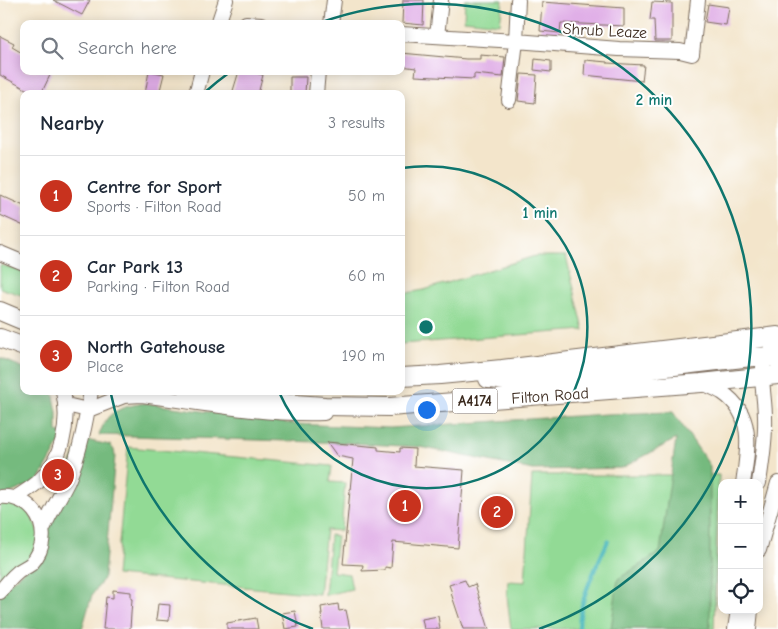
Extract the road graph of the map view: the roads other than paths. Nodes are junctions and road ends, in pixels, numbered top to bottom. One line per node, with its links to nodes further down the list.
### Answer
1 (226, 0): 6 (street)
2 (334, 0): 7 (street)
3 (440, 0): 9 (street)
4 (518, 0): 10 (street)
5 (698, 0): 10 (street, Shrub Leaze)
6 (219, 20)
7 (332, 20)
8 (405, 34): 9 (street, Shrub Leaze)
9 (437, 36): 10 (street, Shrub Leaze)
10 (516, 41): 15 (street)
11 (201, 75): 13 (street)
12 (318, 75): 14 (street)
13 (197, 90)
14 (316, 90)
15 (509, 100)
16 (0, 253): 17 (street)
17 (20, 261)
18 (0, 311): 19 (main road)
19 (20, 319)
20 (778, 336): 24 (main road, Filton Road / A4174)
21 (0, 338): 22 (main road)
22 (20, 346)
23 (774, 354): 24 (main road); 25 (street)
24 (440, 375): 26 (main road, Filton Road / A4174)
25 (770, 376): 27 (main road, Filton Road / A4174); 34 (street)
26 (405, 377)
27 (701, 383): 31 (main road, Filton Road / A4174); 33 (street)
28 (90, 395): 32 (street)
29 (213, 395): 31 (main road, Filton Road / A4174)
30 (65, 398): 32 (street); 37 (street)
31 (389, 407): 32 (street)
32 (88, 410): 39 (street)
33 (744, 479)
34 (760, 479)
35 (778, 483): 38 (street)
36 (0, 497): 37 (street)
37 (15, 498): 39 (street)
38 (773, 512): 40 (street)
39 (43, 529): 41 (street)
40 (763, 539)
41 (19, 572): 42 (street); 43 (street)
42 (0, 574)
43 (0, 592)
44 (736, 614): 46 (street)
45 (750, 614): 47 (street)
46 (734, 629)
47 (749, 629)

